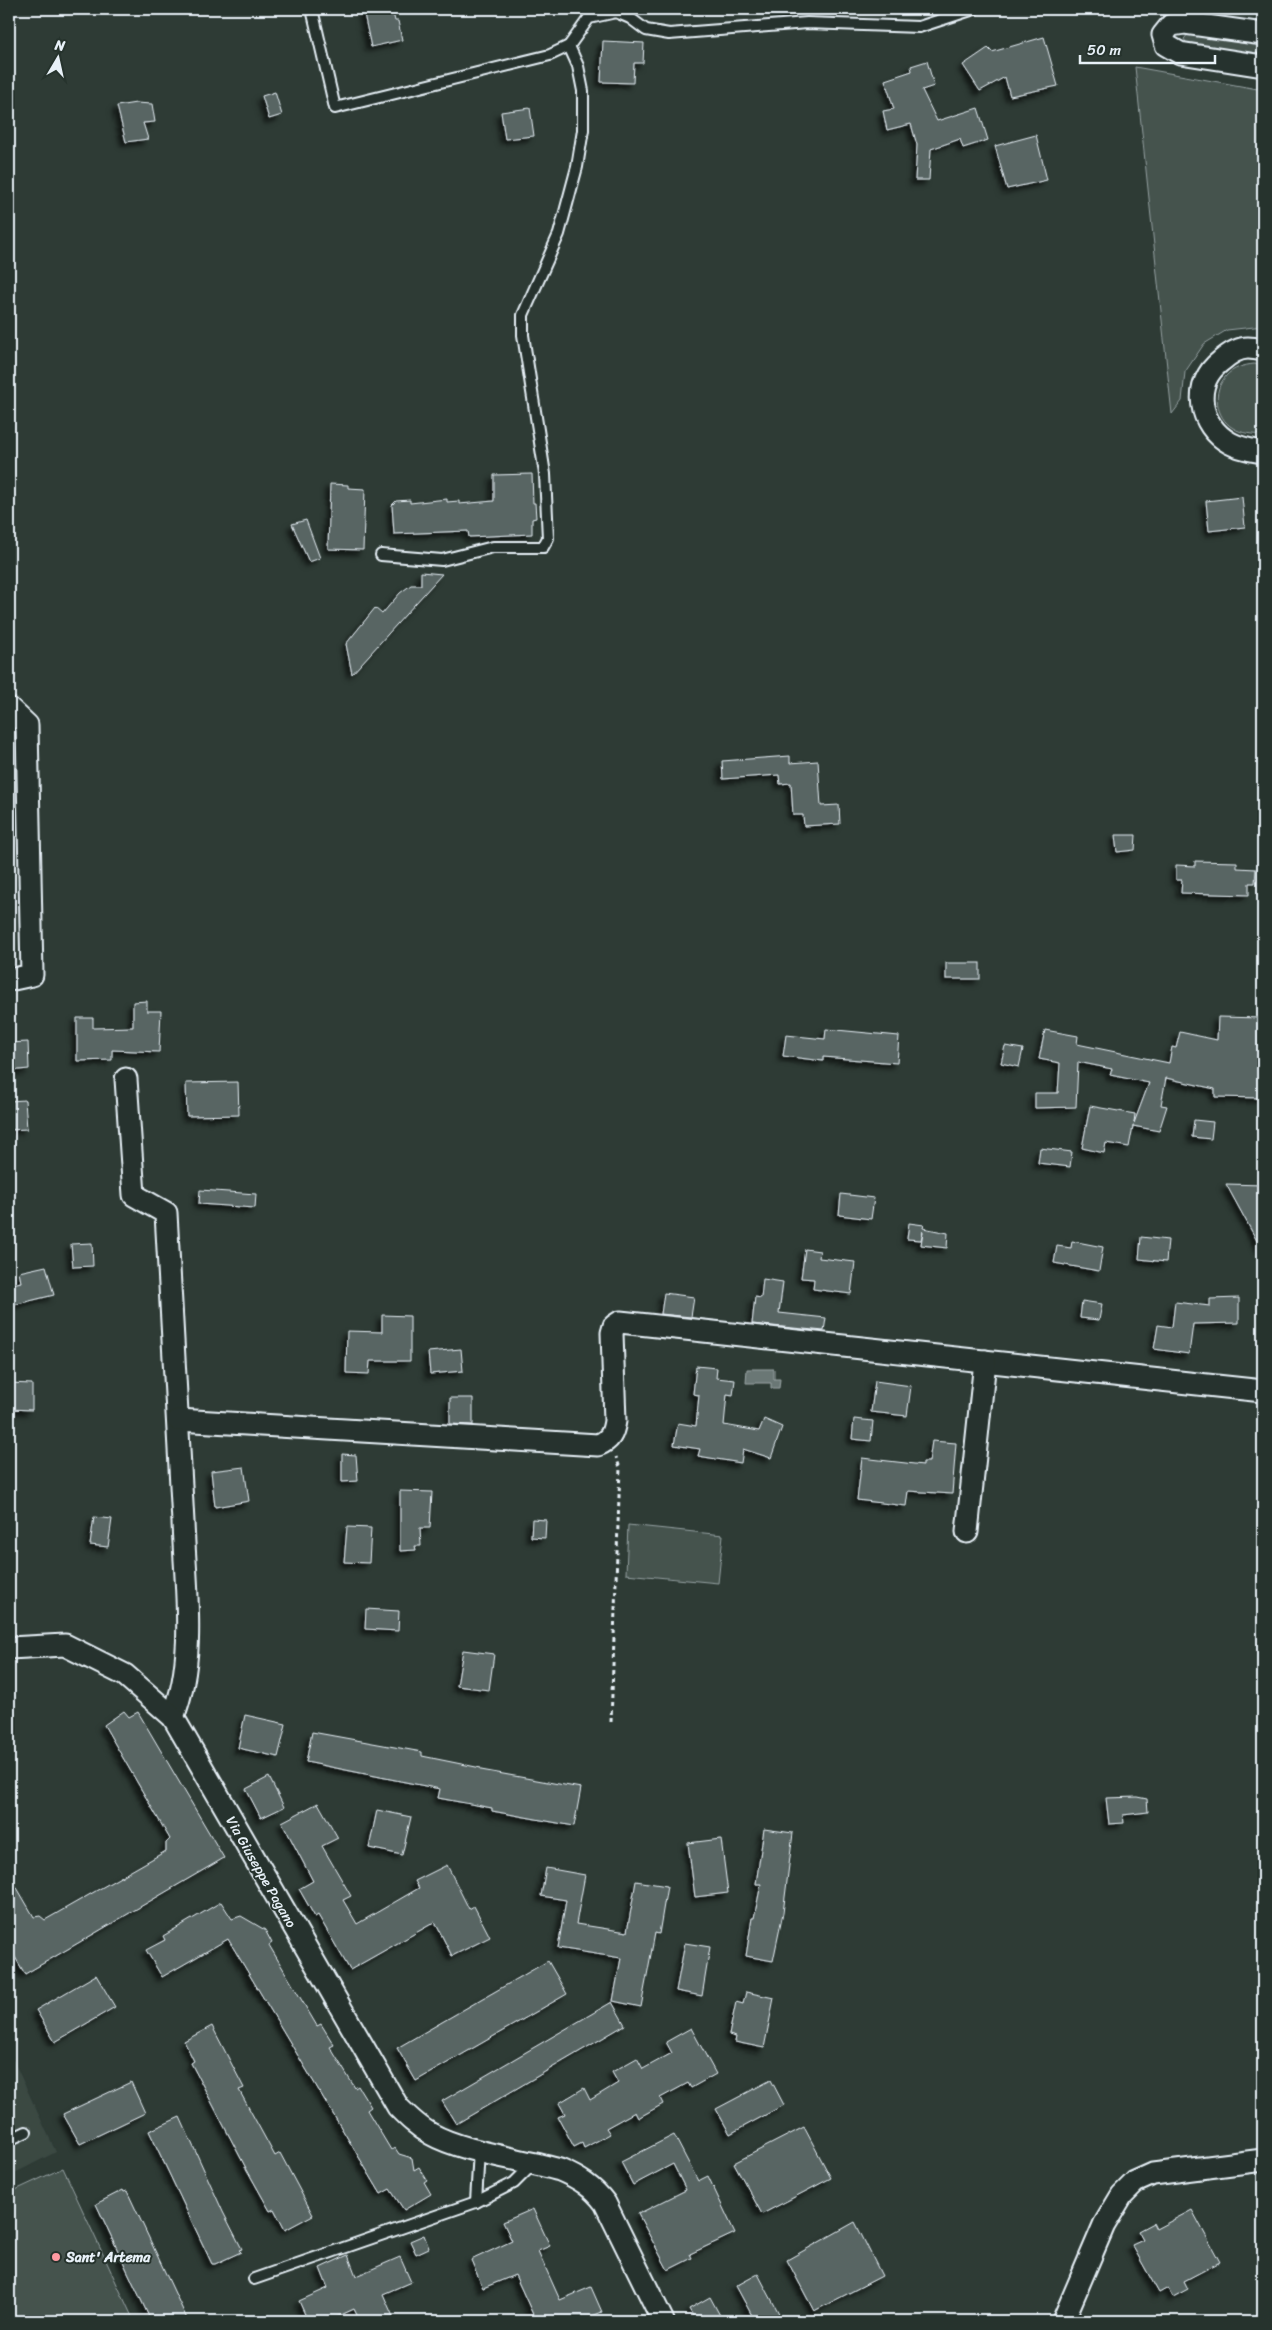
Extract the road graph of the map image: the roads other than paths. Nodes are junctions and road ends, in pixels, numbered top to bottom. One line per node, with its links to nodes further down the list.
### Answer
1 (312, 9): 4 (lane)
2 (974, 9): 4 (lane)
3 (1263, 34): 5 (street)
4 (569, 46): 8 (lane)
5 (1263, 66)
6 (1263, 350): 7 (street)
7 (1263, 452)
8 (380, 555)
9 (9, 708): 10 (street)
10 (9, 980)
11 (126, 1079): 14 (street)
12 (985, 1361): 13 (street); 14 (street); 15 (street)
13 (1263, 1391)
14 (178, 1420): 17 (street)
15 (967, 1532)
16 (9, 1648): 17 (street, Via Giuseppe Pagano)
17 (173, 1717): 20 (street, Via Giuseppe Pagano)
18 (26, 2132): 19 (lane)
19 (9, 2140)
20 (479, 2150): 22 (street, Via Giuseppe Pagano); 23 (lane)
21 (1263, 2160): 26 (street)
22 (534, 2162): 23 (lane); 25 (street, Via Giuseppe Pagano)
23 (476, 2202): 24 (lane)
24 (254, 2279)
25 (663, 2321)
26 (1063, 2321)

